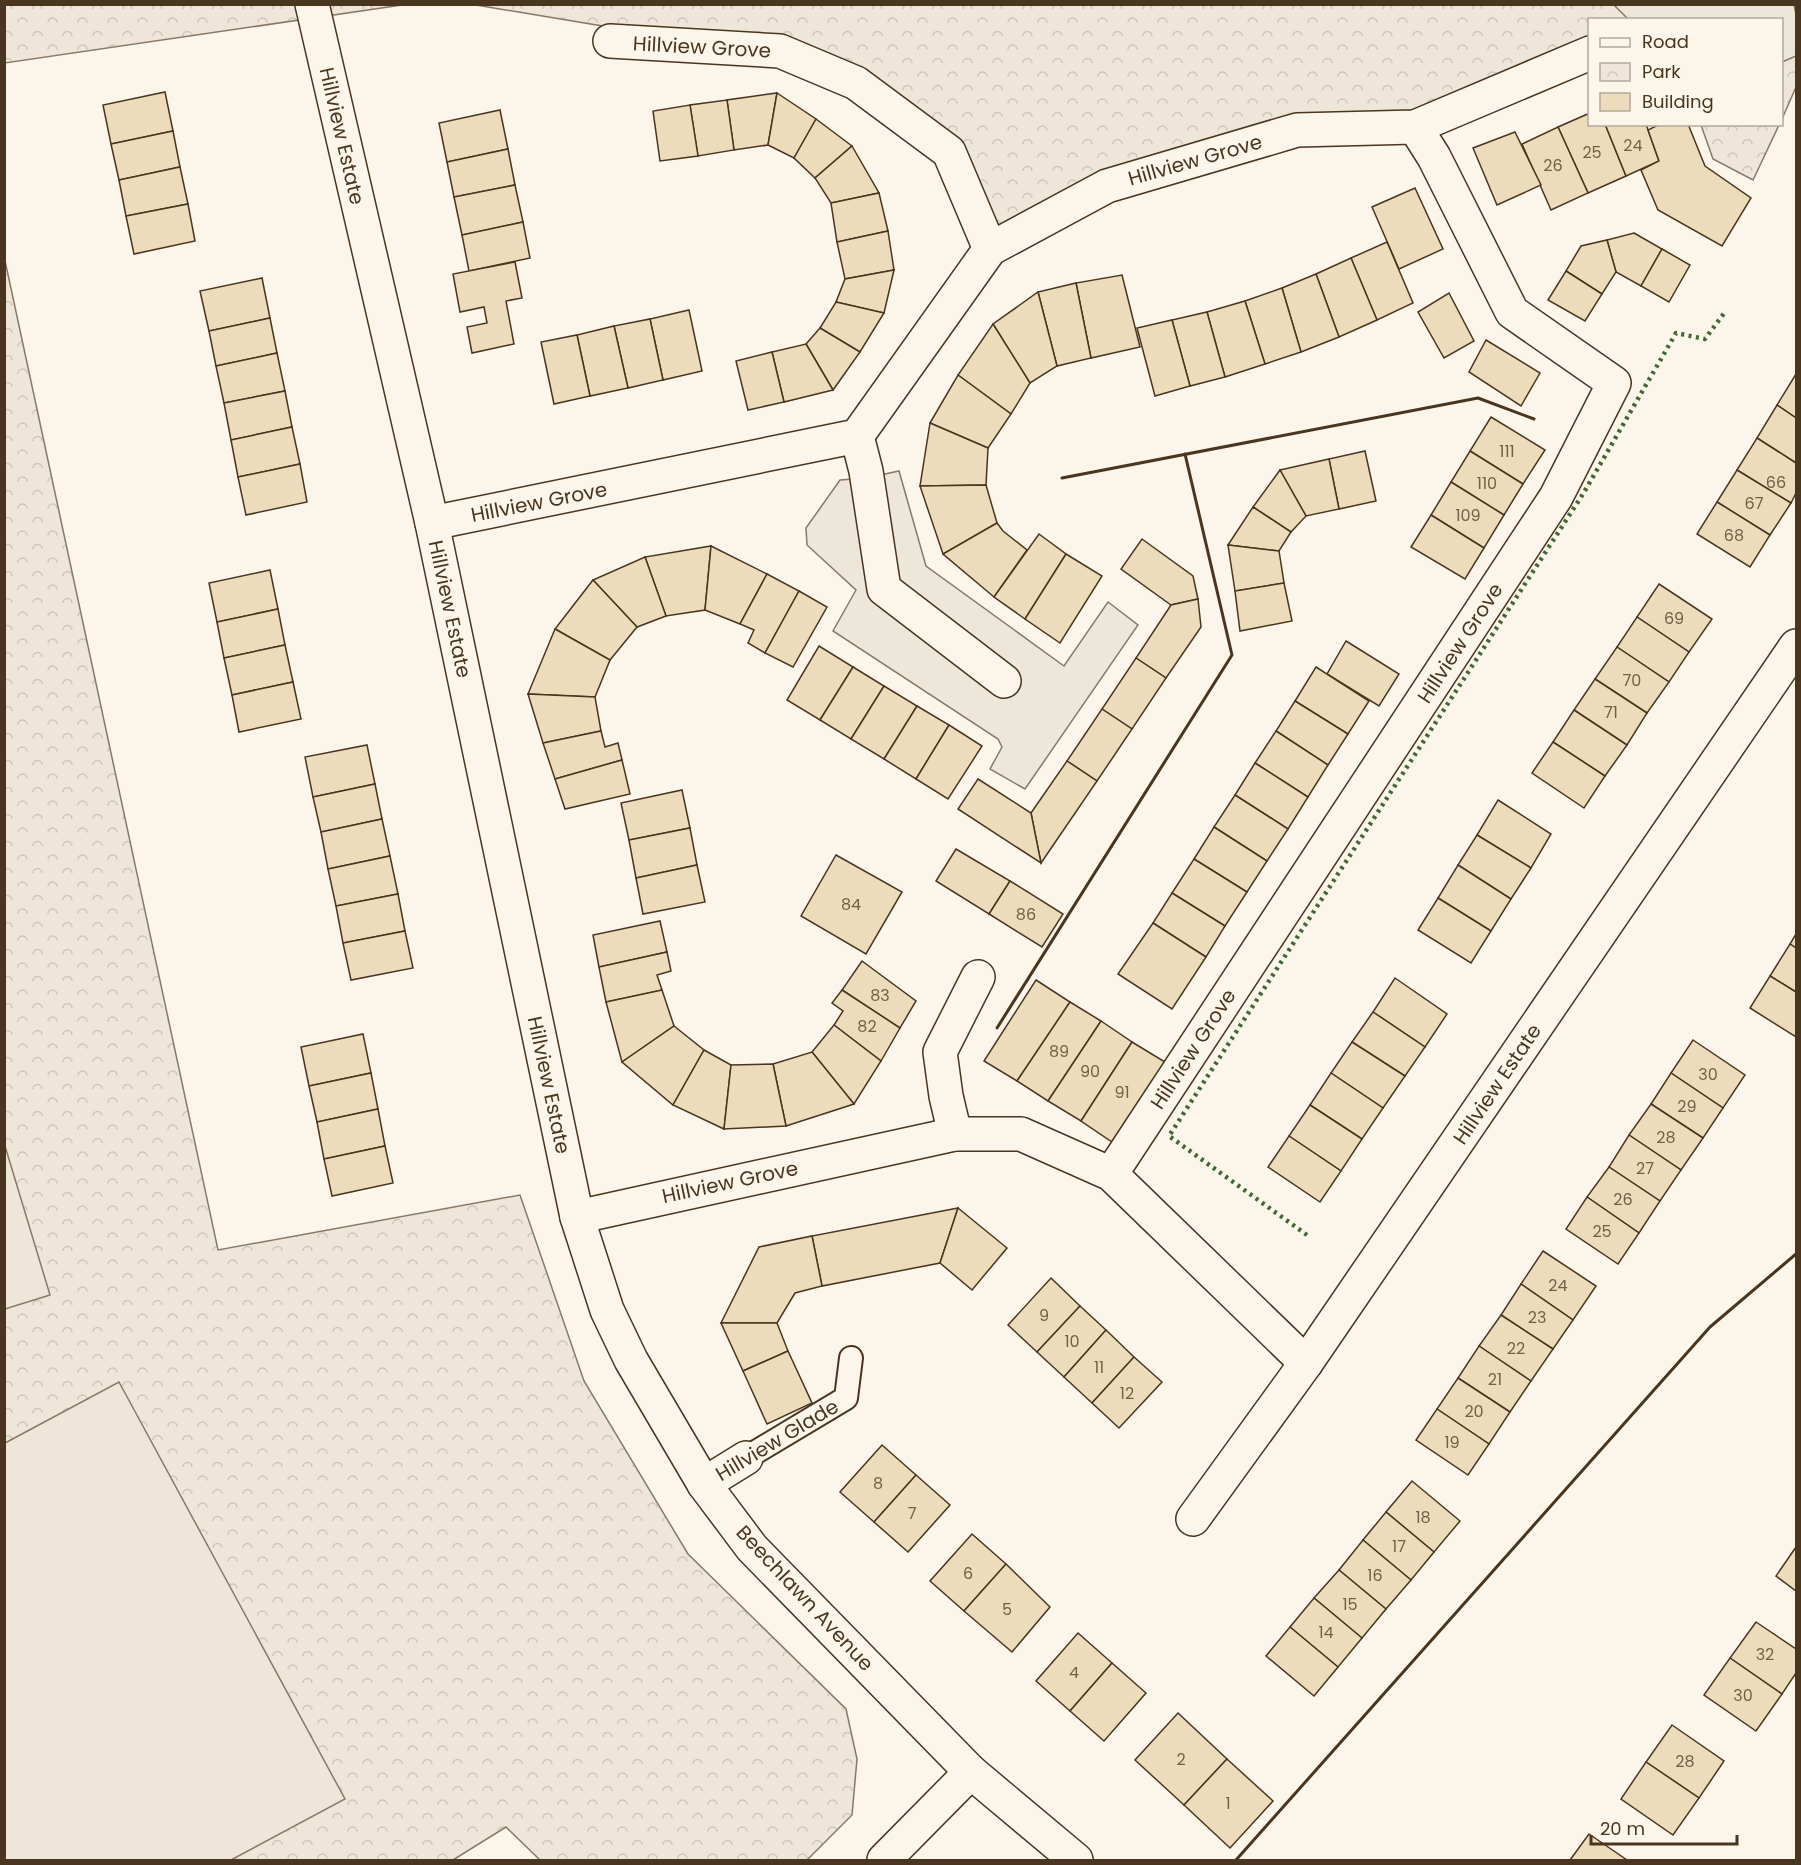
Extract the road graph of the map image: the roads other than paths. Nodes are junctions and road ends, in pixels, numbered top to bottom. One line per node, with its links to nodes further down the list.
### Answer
1 (312, 4): 7 (street, Hillview Estate)
2 (610, 41): 5 (street, Hillview Grove)
3 (1588, 54): 4 (street, Hillview Grove)
4 (1415, 127): 5 (street, Hillview Grove); 12 (street, Hillview Grove)
5 (990, 249): 6 (street, Hillview Grove)
6 (857, 436): 7 (street, Hillview Grove); 9 (street)
7 (432, 523): 13 (street, Hillview Estate)
8 (1797, 646): 15 (street, Hillview Estate)
9 (1004, 681)
10 (978, 977): 11 (street)
11 (955, 1134): 12 (street, Hillview Grove); 13 (street, Hillview Grove)
12 (1111, 1174): 15 (street, Hillview Grove)
13 (577, 1217): 17 (street, Beechlawn Avenue)
14 (851, 1358): 16 (lane, Hillview Glade)
15 (1306, 1363): 18 (street, Hillview Estate)
16 (746, 1458): 17 (street, Hillview Glade)
17 (704, 1484): 19 (street, Beechlawn Avenue)
18 (1193, 1519)
19 (971, 1772): 20 (street); 21 (street, Beechlawn Avenue)
20 (884, 1860)
21 (1076, 1860)

